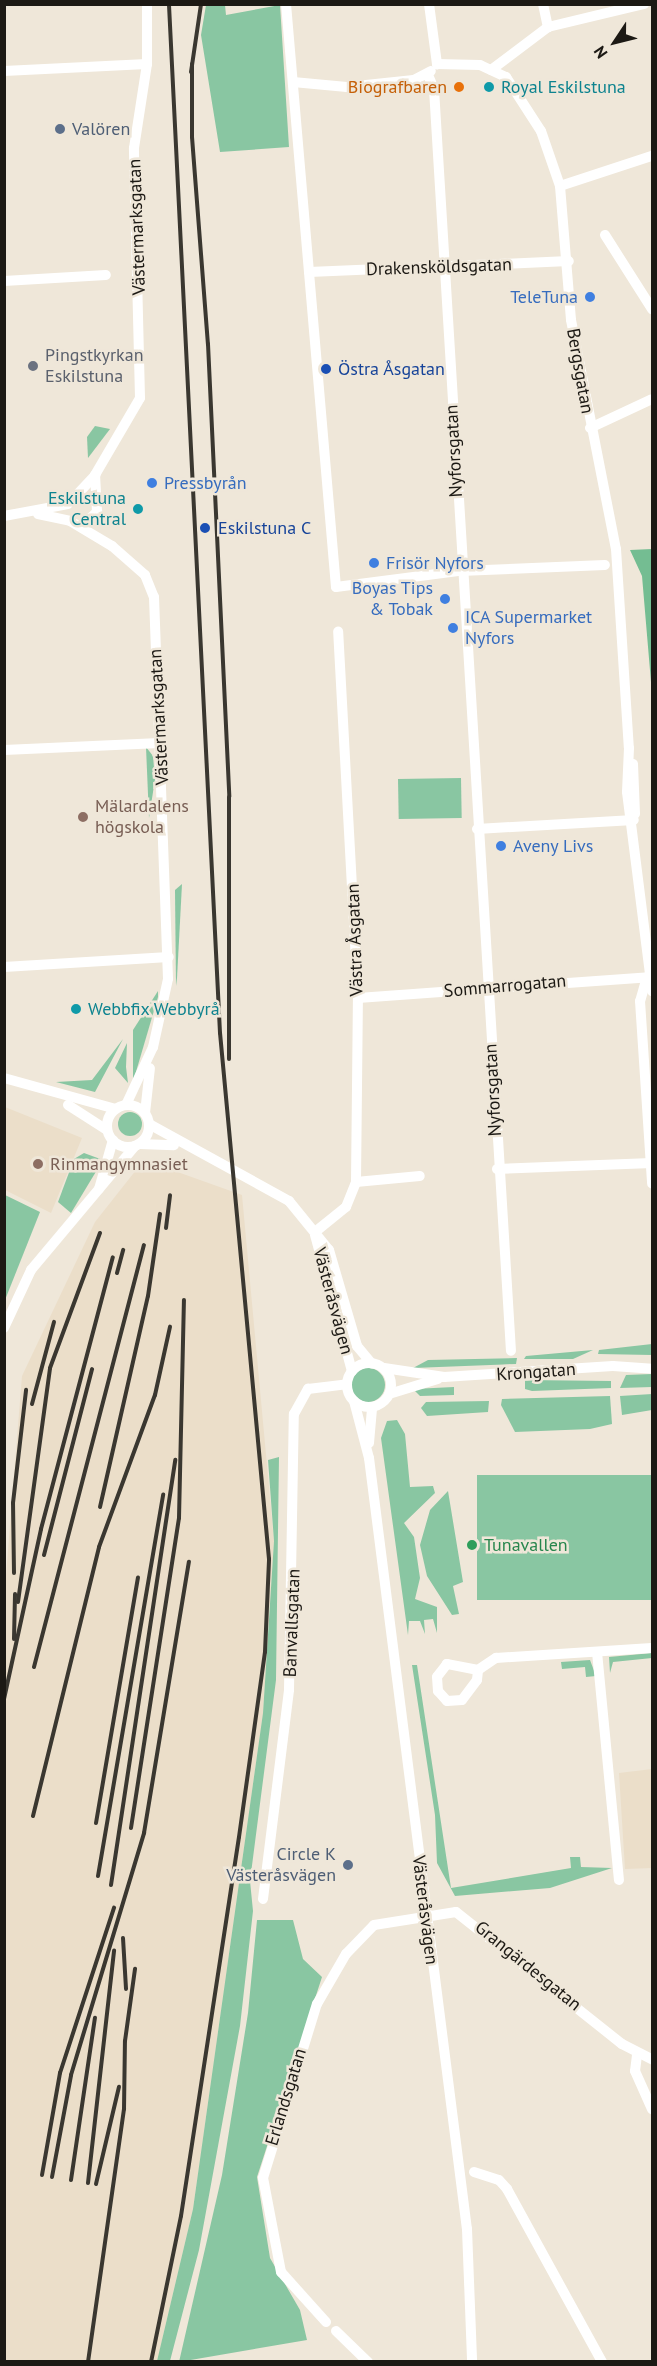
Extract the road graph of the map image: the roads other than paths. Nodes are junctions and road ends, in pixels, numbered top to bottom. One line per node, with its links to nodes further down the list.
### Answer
1 (147, 4): 7 (street, Västermarksgatan)
2 (286, 4): 12 (street)
3 (429, 4): 8 (street)
4 (543, 4): 6 (street)
5 (644, 4): 6 (street)
6 (548, 27): 9 (street)
7 (147, 64): 10 (street); 23 (street, Västermarksgatan)
8 (437, 64): 9 (street); 11 (street)
9 (492, 70): 14 (street, Bergsgatan)
10 (4, 71)
11 (428, 75): 12 (street); 33 (street, Nyforsgatan)
12 (293, 82): 17 (street)
13 (652, 156): 14 (street)
14 (560, 186): 16 (street, Bergsgatan)
15 (605, 235): 20 (street)
16 (568, 261): 17 (street, Drakensköldsgatan); 22 (street, Bergsgatan)
17 (309, 272): 33 (street)
18 (106, 274): 19 (street)
19 (4, 281)
20 (652, 309)
21 (652, 399): 22 (street)
22 (590, 428): 37 (street, Bergsgatan)
23 (95, 475): 24 (street, Västermarksgatan); 25 (street)
24 (70, 502): 25 (street); 26 (street); 29 (street)
25 (95, 502): 28 (street)
26 (38, 514): 27 (street); 29 (street)
27 (4, 516)
28 (96, 518): 30 (street); 31 (street, Västermarksgatan)
29 (70, 521): 30 (street)
30 (82, 526): 31 (street, Västermarksgatan)
31 (112, 546): 35 (street, Västermarksgatan)
32 (605, 564): 33 (street)
33 (460, 571): 38 (street, Nyforsgatan)
34 (338, 632): 43 (street, Västra Åsgatan)
35 (160, 743): 36 (street); 39 (street, Västermarksgatan)
36 (4, 750)
37 (634, 820): 38 (street); 41 (street, Bergsgatan)
38 (477, 829): 55 (street, Nyforsgatan)
39 (169, 957): 40 (street); 44 (street, Västermarksgatan)
40 (4, 967)
41 (650, 977): 42 (street, Bergsgatan); 43 (street, Sommarrogatan); 54 (street, Bergsgatan)
42 (652, 990)
43 (358, 998): 57 (street, Västra Åsgatan)
44 (153, 1047): 47 (street, Västermarksgatan); 48 (street, Västermarksgatan)
45 (4, 1078): 46 (street)
46 (35, 1089): 47 (street); 50 (street)
47 (121, 1107): 48 (street); 50 (street)
48 (145, 1113): 49 (street)
49 (149, 1124): 52 (street); 53 (street, Västeråsvägen)
50 (107, 1130): 51 (street)
51 (112, 1140): 52 (street); 59 (street)
52 (137, 1145): 53 (street, Västeråsvägen); 59 (street)
53 (183, 1147): 60 (street, Västeråsvägen)
54 (651, 1163): 55 (street); 58 (street, Bergsgatan)
55 (497, 1169): 62 (street, Nyforsgatan)
56 (420, 1176): 57 (street)
57 (356, 1182): 60 (street, Västra Åsgatan)
58 (652, 1184)
59 (97, 1195): 61 (street)
60 (315, 1232): 64 (street, Västeråsvägen); 68 (street, Västeråsvägen)
61 (4, 1328)
62 (511, 1351)
63 (652, 1361): 65 (street, Krongatan)
64 (372, 1364): 66 (street); 68 (street)
65 (627, 1366): 67 (street, Krongatan); 69 (street, Krongatan)
66 (384, 1368): 69 (street, Krongatan); 71 (street)
67 (652, 1369)
68 (352, 1371): 70 (street)
69 (444, 1377): 71 (street, Krongatan)
70 (346, 1384): 72 (street); 79 (street, Banvallsgatan)
71 (390, 1394): 73 (street)
72 (354, 1401): 73 (street); 74 (street, Västeråsvägen)
73 (372, 1408): 74 (street, Västeråsvägen)
74 (369, 1458): 80 (street, Västeråsvägen)
75 (652, 1648): 76 (street)
76 (597, 1652): 77 (street); 78 (street)
77 (478, 1670)
78 (619, 1880)
79 (263, 1899)
80 (425, 1913): 81 (street, Grangärdesgatan); 85 (street, Erlandsgatan); 89 (street, Västeråsvägen)
81 (637, 2055): 82 (street); 83 (street)
82 (652, 2059)
83 (652, 2109)
84 (474, 2172): 90 (street)
85 (326, 2322)
86 (336, 2331): 87 (street)
87 (358, 2357): 88 (street)
88 (368, 2361)
89 (472, 2361)
90 (602, 2361)

